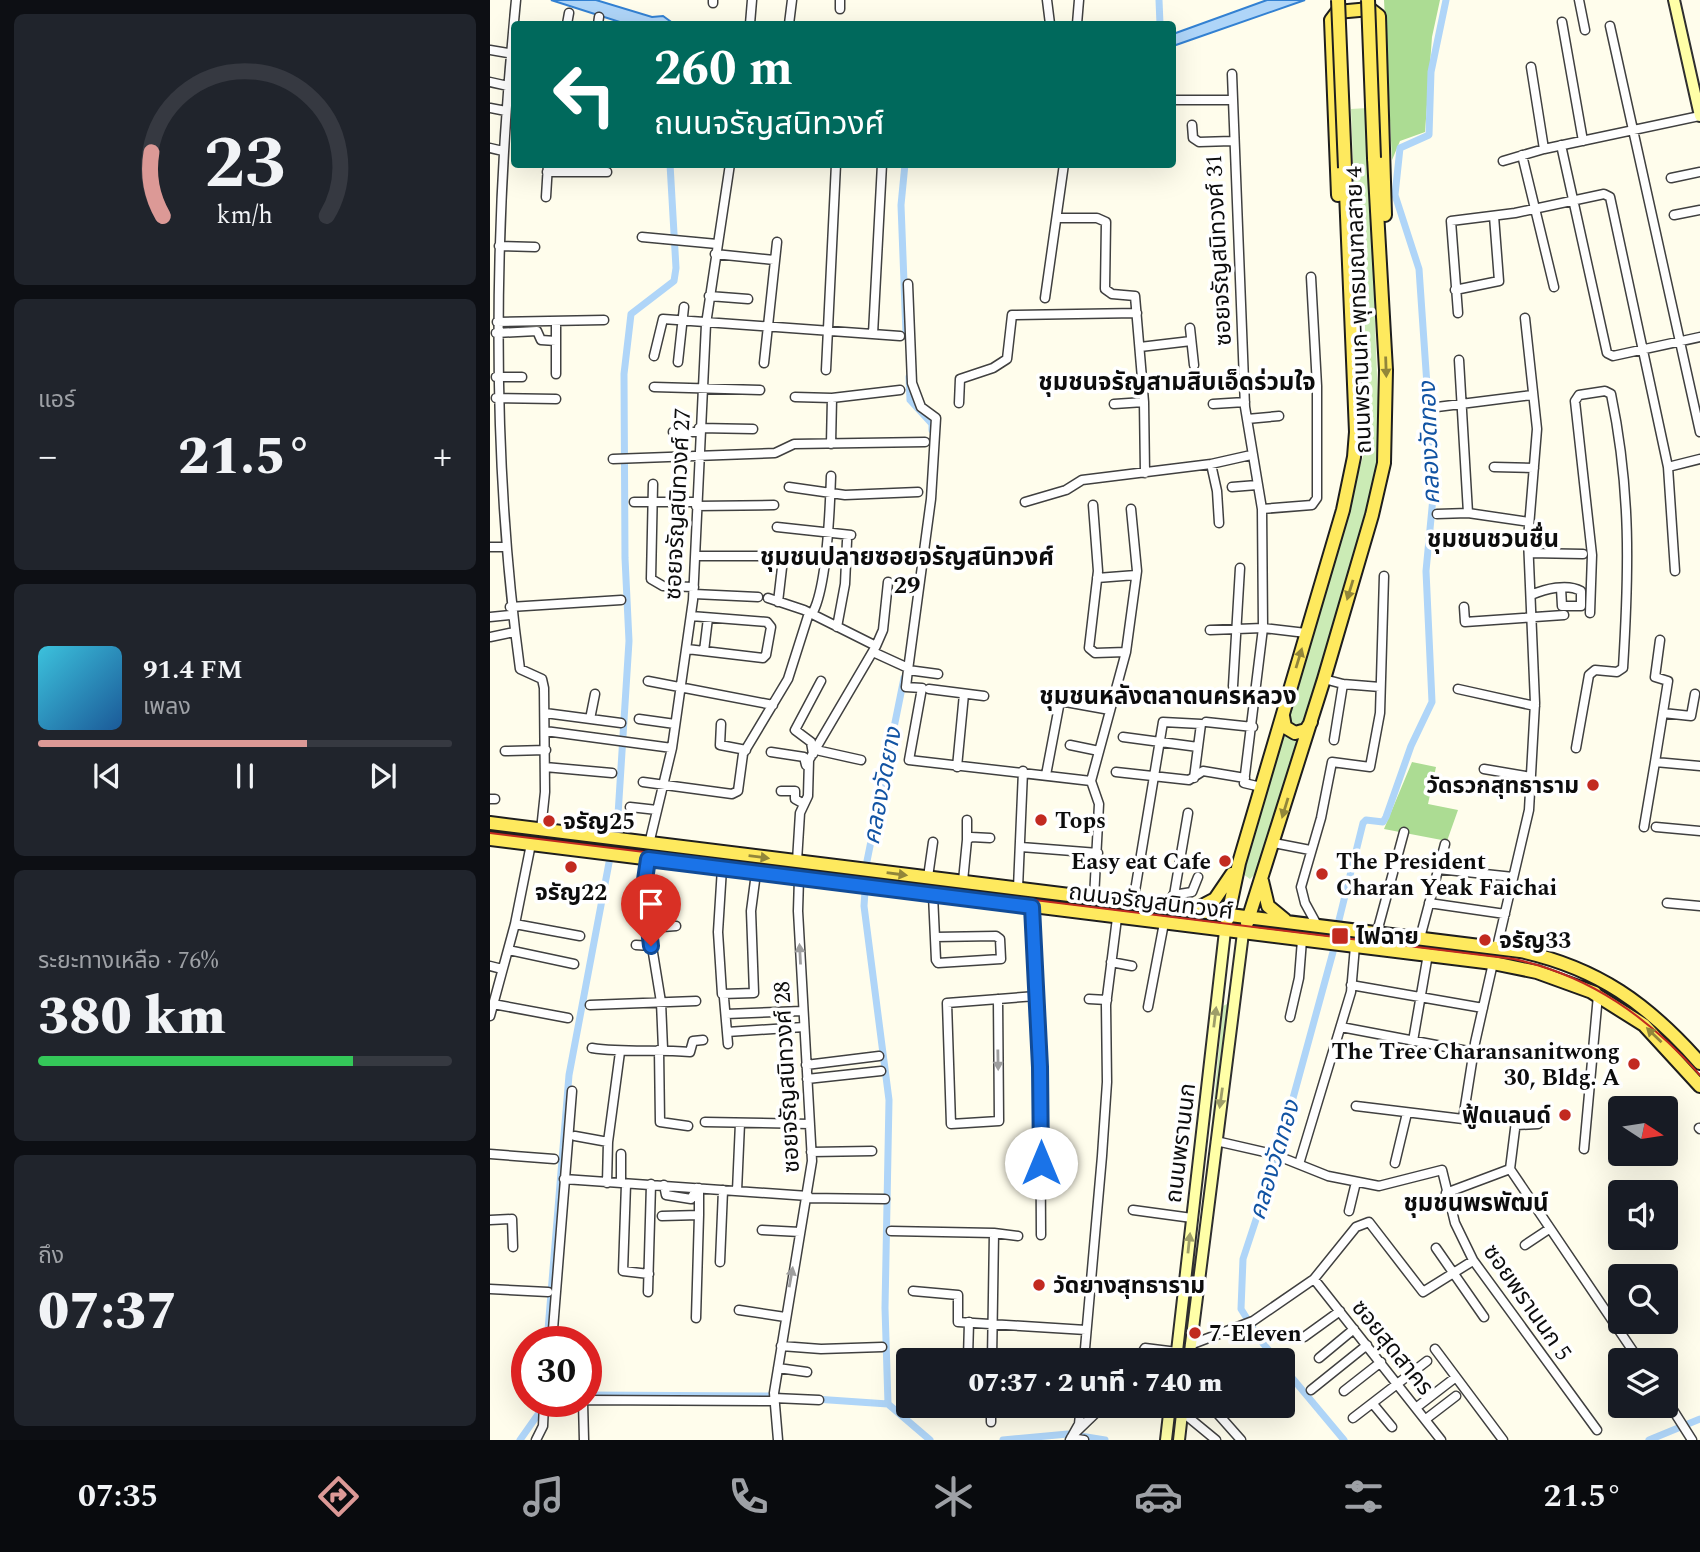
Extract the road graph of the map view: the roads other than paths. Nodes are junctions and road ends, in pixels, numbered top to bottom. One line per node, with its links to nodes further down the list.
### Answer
1 (516, 0): 11 (street)
2 (752, 0): 13 (street)
3 (792, 0): 14 (street)
4 (1047, 0): 15 (street)
5 (1079, 0): 16 (street)
6 (1338, 0): 76 (main road, ถนนพรานนก-พุทธมณฑลสาย 4, bridge)
7 (1368, 0): 75 (main road, ถนนพรานนก-พุทธมณฑลสาย 4, bridge)
8 (1579, 0): 19 (street)
9 (1674, 0): 31 (main road)
10 (569, 13): 12 (street)
11 (515, 21)
12 (568, 21)
13 (750, 21)
14 (789, 21)
15 (1050, 21)
16 (1076, 21)
17 (1562, 22): 37 (street)
18 (1609, 26): 33 (street)
19 (1585, 30)
20 (490, 50): 21 (street)
21 (511, 54)
22 (511, 67): 26 (street)
23 (1531, 67): 40 (street)
24 (1232, 74): 28 (street, ซอยจรัญสนิทวงศ์ 31)
25 (490, 82): 26 (street)
26 (508, 86): 30 (street)
27 (1176, 100): 28 (street)
28 (1232, 100): 36 (street, ซอยจรัญสนิทวงศ์ 31)
29 (490, 108): 30 (street)
30 (506, 111): 34 (street)
31 (1700, 116): 33 (street)
32 (1192, 125): 36 (street)
33 (1631, 130): 37 (street); 93 (street)
34 (505, 134): 35 (street); 41 (street)
35 (511, 135)
36 (1232, 141): 117 (street, ซอยจรัญสนิทวงศ์ 31)
37 (1583, 141): 38 (street)
38 (1560, 145): 40 (street); 54 (street)
39 (490, 148): 41 (street)
40 (1544, 149): 42 (street)
41 (503, 151): 60 (street)
42 (1522, 155): 43 (street); 55 (street)
43 (1503, 161)
44 (548, 168): 45 (street); 53 (street)
45 (576, 168): 50 (street)
46 (729, 168): 65 (street, ซอยจรัญสนิทวงศ์ 27)
47 (836, 168): 88 (street)
48 (881, 168): 89 (street)
49 (1063, 168): 59 (street)
50 (607, 172)
51 (1700, 172): 52 (street)
52 (1671, 178)
53 (546, 197)
54 (1573, 200): 55 (street); 97 (street); 97 (street)
55 (1535, 208): 58 (street); 70 (street)
56 (1700, 210): 57 (street)
57 (1674, 215)
58 (1494, 216): 71 (street); 71 (street)
59 (1057, 218): 73 (street); 78 (street)
60 (495, 222): 63 (street)
61 (642, 237): 65 (street)
62 (777, 242): 66 (street)
63 (499, 246): 64 (street); 67 (street)
64 (535, 247)
65 (716, 249): 66 (street); 72 (street, ซอยจรัญสนิทวงศ์ 27)
66 (775, 260): 86 (street)
67 (494, 264): 83 (street)
68 (1311, 277): 156 (street)
69 (908, 284): 204 (street)
70 (1554, 286)
71 (1455, 290): 79 (street)
72 (709, 296): 74 (street); 85 (street, ซอยจรัญสนิทวงศ์ 27)
73 (1045, 298)
74 (748, 299)
75 (1383, 299): 76 (main road); 206 (main road, ถนนพรานนก-พุทธมณฑลสาย 4, one-way to 206)
76 (1349, 300): 197 (main road, ถนนพรานนก-พุทธมณฑลสาย 4)
77 (684, 307): 82 (street)
78 (1137, 313): 96 (street); 118 (street)
79 (1458, 313)
80 (1525, 318): 111 (street)
81 (604, 320): 83 (street)
82 (683, 321): 85 (street); 98 (street); 100 (street)
83 (497, 322): 91 (street)
84 (556, 323): 94 (street)
85 (706, 324): 86 (street); 108 (street, ซอยจรัญสนิทวงศ์ 27)
86 (769, 327): 88 (street); 101 (street)
87 (1190, 328): 95 (street)
88 (829, 331): 89 (street); 103 (street)
89 (873, 334): 90 (street)
90 (900, 335)
91 (494, 337): 94 (street); 105 (street)
92 (1700, 337): 93 (street)
93 (1681, 340): 97 (street); 129 (street)
94 (556, 341): 104 (street)
95 (1191, 341): 96 (street); 102 (street)
96 (1140, 347): 116 (street)
97 (1644, 349): 138 (street)
98 (654, 356)
99 (1459, 360): 121 (street)
100 (678, 362)
101 (764, 363)
102 (1194, 365)
103 (826, 370)
104 (556, 374)
105 (496, 377): 106 (street); 112 (street)
106 (522, 377)
107 (654, 387): 108 (street)
108 (702, 389): 109 (street); 127 (street, ซอยจรัญสนิทวงศ์ 27)
109 (760, 390)
110 (900, 390): 114 (street)
111 (1532, 395): 121 (street); 139 (street)
112 (494, 396): 115 (street); 123 (street)
113 (795, 397): 114 (street)
114 (832, 398): 131 (street)
115 (556, 399)
116 (1144, 402): 119 (street); 140 (street)
117 (1245, 402): 120 (street); 125 (street, ซอยจรัญสนิทวงศ์ 31)
118 (959, 403)
119 (1114, 404)
120 (1213, 404)
121 (1461, 404): 122 (street); 157 (street)
122 (1437, 407)
123 (493, 409): 147 (street)
124 (1279, 416): 125 (street)
125 (1247, 419): 132 (street, ซอยจรัญสนิทวงศ์ 31)
126 (753, 429): 127 (street)
127 (699, 430): 128 (street); 133 (street, ซอยจรัญสนิทวงศ์ 27)
128 (673, 432)
129 (1700, 432)
130 (925, 442): 131 (street)
131 (831, 444): 133 (street)
132 (1251, 455): 136 (street); 143 (street, ซอยจรัญสนิทวงศ์ 31)
133 (698, 456): 134 (street); 152 (street, ซอยจรัญสนิทวงศ์ 27)
134 (613, 459)
135 (1700, 459): 138 (street)
136 (1211, 464): 140 (street); 160 (street)
137 (1494, 467): 139 (street)
138 (1668, 467): 171 (street)
139 (1534, 468): 159 (street)
140 (1145, 473): 151 (street)
141 (831, 476): 148 (street)
142 (653, 484): 150 (street)
143 (1257, 485): 145 (street); 156 (street, ซอยจรัญสนิทวงศ์ 31)
144 (789, 487): 148 (street)
145 (1232, 487)
146 (918, 492): 148 (street)
147 (495, 494): 164 (street)
148 (830, 494): 162 (street)
149 (634, 502): 150 (street)
150 (653, 502): 152 (street); 177 (street)
151 (1025, 502)
152 (696, 504): 153 (street); 168 (street, ซอยจรัญสนิทวงศ์ 27)
153 (774, 505)
154 (1093, 505): 174 (street)
155 (1131, 509): 172 (street)
156 (1262, 509): 193 (street, ซอยจรัญสนิทวงศ์ 31)
157 (1468, 513): 158 (street); 159 (street)
158 (1437, 514)
159 (1530, 522): 165 (street)
160 (1219, 523)
161 (777, 527): 162 (street)
162 (828, 533): 185 (street); 192 (street)
163 (490, 547): 164 (street)
164 (505, 547): 184 (street)
165 (1529, 553): 166 (street); 178 (street)
166 (1583, 554)
167 (802, 555): 182 (street)
168 (695, 556): 169 (street); 177 (street, ซอยจรัญสนิทวงศ์ 27)
169 (764, 556)
170 (1240, 568): 195 (street)
171 (1675, 571)
172 (1136, 575): 174 (street); 203 (street)
173 (1384, 576): 212 (street)
174 (1097, 578): 203 (street)
175 (888, 582): 201 (street)
176 (1561, 589): 178 (street)
177 (694, 591): 179 (street); 188 (street, ซอยจรัญสนิทวงศ์ 27)
178 (1531, 595): 189 (street)
179 (758, 597)
180 (768, 598): 182 (street)
181 (621, 600): 184 (street)
182 (778, 602): 185 (street)
183 (1464, 607): 189 (street)
184 (511, 611): 190 (street); 196 (street)
185 (810, 613): 192 (street); 219 (street)
186 (1590, 613): 240 (street)
187 (1564, 615): 189 (street)
188 (691, 616): 191 (street); 200 (street, ซอยจรัญสนิทวงศ์ 27)
189 (1532, 616): 220 (street)
190 (490, 617)
191 (708, 618): 202 (street); 202 (street)
192 (836, 626): 201 (street)
193 (1263, 628): 195 (street); 197 (street); 232 (street, ซอยจรัญสนิทวงศ์ 31)
194 (1210, 630): 195 (street)
195 (1237, 630): 210 (street)
196 (514, 632): 198 (street); 223 (street)
197 (1306, 633): 222 (main road, ถนนพรานนก-พุทธมณฑลสาย 4, one-way to 197)
198 (490, 638)
199 (1660, 640): 224 (street)
200 (687, 649): 202 (street); 211 (street, ซอยจรัญสนิทวงศ์ 27)
201 (874, 649): 204 (street); 246 (street)
202 (704, 651)
203 (1126, 652): 221 (street)
204 (906, 667): 205 (street); 214 (street)
205 (938, 674)
206 (1324, 679): 209 (street); 227 (main road, ถนนพรานนก-พุทธมณฑลสาย 4)
207 (648, 681): 211 (street)
208 (821, 681): 246 (street)
209 (1343, 684): 212 (street); 235 (street)
210 (1233, 686)
211 (682, 687): 219 (street); 230 (street, ซอยจรัญสนิทวงศ์ 27)
212 (1380, 687): 286 (street)
213 (1458, 688): 220 (street)
214 (926, 689): 216 (street); 251 (street)
215 (595, 694): 225 (street)
216 (964, 694): 218 (street); 251 (street)
217 (1695, 694): 224 (street)
218 (984, 696)
219 (773, 705): 242 (street)
220 (1535, 706): 258 (street)
221 (1110, 710): 244 (street); 256 (street)
222 (1283, 711): 227 (main road); 264 (main road, ถนนพรานนก-พุทธมณฑลสาย 4)
223 (545, 713): 225 (street); 233 (street)
224 (1663, 713): 248 (street)
225 (590, 719): 229 (street)
226 (639, 719): 230 (street)
227 (1311, 721): 281 (main road, ถนนพรานนก-พุทธมณฑลสาย 4, one-way to 281)
228 (1206, 722): 232 (street)
229 (621, 723)
230 (675, 724): 239 (street, ซอยจรัญสนิทวงศ์ 27)
231 (721, 724): 242 (street)
232 (1252, 727): 260 (street, ซอยจรัญสนิทวงศ์ 31)
233 (545, 731): 239 (street); 241 (street)
234 (1123, 737): 236 (street)
235 (1334, 740)
236 (1159, 742): 238 (street); 238 (street); 257 (street)
237 (1070, 745): 244 (street)
238 (1198, 747): 259 (street)
239 (672, 748): 263 (street, ซอยจรัญสนิทวงศ์ 27)
240 (1576, 748)
241 (546, 750): 243 (street); 250 (street)
242 (746, 750): 263 (street)
243 (505, 751)
244 (1099, 751): 261 (street)
245 (771, 752): 266 (street)
246 (814, 752): 247 (street); 266 (street)
247 (861, 760)
248 (1654, 762): 249 (street); 272 (street)
249 (1700, 766)
250 (545, 767): 255 (street); 274 (street)
251 (957, 767): 253 (street)
252 (1484, 769): 258 (street)
253 (1023, 771): 256 (street); 285 (street)
254 (1116, 772): 257 (street)
255 (612, 773)
256 (1046, 775): 261 (street)
257 (1155, 776): 259 (street); 305 (street)
258 (1531, 777): 297 (street)
259 (1194, 778): 260 (street)
260 (1245, 778): 264 (street)
261 (1091, 781): 287 (street)
262 (643, 782): 263 (street)
263 (663, 786): 268 (street, ซอยจรัญสนิทวงศ์ 27)
264 (1261, 786): 291 (main road, ถนนพรานนก-พุทธมณฑลสาย 4)
265 (781, 791): 266 (street)
266 (803, 803): 289 (street)
267 (630, 807): 268 (street)
268 (657, 810): 283 (street, ซอยจรัญสนิทวงศ์ 27)
269 (1188, 813): 311 (street)
270 (967, 820): 279 (street)
271 (490, 823): 274 (main road, ถนนจรัญสนิทวงศ์)
272 (1644, 827)
273 (1656, 827): 275 (street)
274 (541, 830): 283 (main road, ถนนจรัญสนิทวงศ์)
275 (1700, 831)
276 (1404, 832): 321 (street)
277 (990, 838): 279 (street)
278 (490, 839): 282 (main road, ถนนจรัญสนิทวงศ์)
279 (967, 840): 299 (street)
280 (933, 842): 295 (street)
281 (1274, 842): 286 (street); 294 (main road, ถนนพรานนก-พุทธมณฑลสาย 4)
282 (531, 844): 288 (main road, ถนนจรัญสนิทวงศ์); 317 (street)
283 (649, 844): 289 (main road, ถนนจรัญสนิทวงศ์, one-way to 289)
284 (1445, 844): 292 (street)
285 (1021, 847): 287 (street); 300 (street)
286 (1310, 850): 323 (street)
287 (1098, 853): 304 (street)
288 (648, 859): 290 (main road, ถนนจรัญสนิทวงศ์); 319 (street)
289 (797, 861): 295 (main road, ถนนจรัญสนิทวงศ์, one-way to 295)
290 (722, 868): 293 (main road, ถนนจรัญสนิทวงศ์); 293 (street)
291 (1238, 868): 294 (main road); 310 (main road); 312 (main road, ถนนพรานนก-พุทธมณฑลสาย 4)
292 (1438, 869): 297 (street); 306 (street)
293 (756, 873): 298 (main road, ถนนจรัญสนิทวงศ์)
294 (1263, 874): 314 (main road, ถนนพรานนก-พุทธมณฑลสาย 4); 316 (main road)
295 (924, 877): 299 (main road, ถนนจรัญสนิทวงศ์); 301 (main road)
296 (1198, 877): 311 (street)
297 (1513, 877): 313 (street)
298 (799, 878): 302 (main road, ถนนจรัญสนิทวงศ์); 354 (street, ซอยจรัญสนิทวงศ์ 28, one-way to 298)
299 (962, 881): 300 (main road, ถนนจรัญสนิทวงศ์)
300 (1018, 888): 304 (main road, ถนนจรัญสนิทวงศ์)
301 (986, 892): 302 (main road); 311 (main road, ถนนจรัญสนิทวงศ์)
302 (919, 893): 303 (main road, ถนนจรัญสนิทวงศ์)
303 (933, 895): 309 (main road, ถนนจรัญสนิทวงศ์); 325 (street)
304 (1094, 898): 305 (main road, ถนนจรัญสนิทวงศ์)
305 (1133, 903): 311 (main road, ถนนจรัญสนิทวงศ์)
306 (1429, 903): 313 (street); 326 (street)
307 (1667, 903): 308 (street)
308 (1700, 906)
309 (1032, 907): 315 (main road, ถนนจรัญสนิทวงศ์); 342 (street)
310 (1195, 910): 311 (main road, ถนนจรัญสนิทวงศ์); 312 (main road, ถนนจรัญสนิทวงศ์)
311 (1162, 911): 315 (main road, ถนนจรัญสนิทวงศ์); 320 (main road, ถนนจรัญสนิทวงศ์); 352 (street)
312 (1228, 914): 314 (main road, ถนนจรัญสนิทวงศ์); 320 (main road, ถนนพรานนก-พุทธมณฑลสาย 4)
313 (1505, 914): 330 (street)
314 (1248, 917): 316 (main road, ถนนจรัญสนิทวงศ์); 322 (main road, ถนนพรานนก-พุทธมณฑลสาย 4)
315 (1117, 918): 333 (street)
316 (1292, 922): 323 (main road, ถนนจรัญสนิทวงศ์); 323 (main road)
317 (515, 924): 324 (street); 331 (street)
318 (676, 926): 319 (street)
319 (649, 928): 328 (street)
320 (1225, 931): 322 (main road, ถนนจรัญสนิทวงศ์); 412 (main road, ถนนพรานนก, one-way to 320)
321 (1377, 932): 323 (main road, ถนนจรัญสนิทวงศ์); 326 (main road, ถนนจรัญสนิทวงศ์)
322 (1243, 933): 323 (main road, ถนนจรัญสนิทวงศ์); 386 (main road, ถนนพรานนก, one-way to 386)
323 (1308, 934): 329 (main road, ถนนจรัญสนิทวงศ์); 339 (main road, ถนนจรัญสนิทวงศ์); 341 (main road, ถนนจรัญสนิทวงศ์); 357 (street)
324 (580, 936)
325 (935, 937): 325 (street)
326 (1420, 937): 330 (main road, ถนนจรัญสนิทวงศ์)
327 (636, 945): 328 (street)
328 (651, 946): 350 (street)
329 (1355, 946): 332 (main road, ถนนจรัญสนิทวงศ์); 340 (street)
330 (1497, 947): 339 (main road, ถนนจรัญสนิทวงศ์)
331 (508, 950): 335 (street); 338 (street)
332 (1428, 954): 334 (main road, ถนนจรัญสนิทวงศ์); 343 (street)
333 (1111, 962): 337 (street); 347 (street)
334 (1493, 963): 341 (main road, ถนนจรัญสนิทวงศ์); 353 (street)
335 (574, 964)
336 (490, 966): 338 (street)
337 (1132, 966)
338 (502, 969): 349 (street)
339 (1594, 976): 370 (main road, ถนนจรัญสนิทวงศ์)
340 (1351, 985): 343 (street); 360 (street)
341 (1597, 995): 374 (main road, ถนนจรัญสนิทวงศ์, one-way to 341); 388 (street)
342 (1036, 996): 345 (street); 419 (street)
343 (1421, 997): 353 (street); 363 (street)
344 (724, 998): 355 (street)
345 (998, 999): 345 (street, one-way to 345)
346 (1089, 999): 347 (street)
347 (1107, 1000): 430 (street)
348 (695, 1001): 350 (street)
349 (493, 1004): 356 (street); 358 (street)
350 (661, 1004): 351 (street); 366 (street)
351 (590, 1005)
352 (1148, 1007)
353 (1483, 1008): 368 (street)
354 (802, 1011): 355 (street); 359 (street, ซอยจรัญสนิทวงศ์ 28)
355 (726, 1014): 361 (street)
356 (490, 1016)
357 (1290, 1017)
358 (568, 1018)
359 (804, 1027): 361 (street); 371 (street, ซอยจรัญสนิทวงศ์ 28)
360 (1341, 1027): 363 (street); 395 (street)
361 (727, 1032): 364 (street)
362 (703, 1041): 366 (street)
363 (1413, 1041): 368 (street)
364 (728, 1044)
365 (592, 1048): 367 (street)
366 (661, 1050): 367 (street); 384 (street)
367 (620, 1052): 387 (street)
368 (1473, 1052): 377 (street)
369 (879, 1056): 371 (street)
370 (1700, 1063)
371 (806, 1065): 373 (street, ซอยจรัญสนิทวงศ์ 28)
372 (881, 1071): 373 (street)
373 (807, 1079): 381 (street, ซอยจรัญสนิทวงศ์ 28)
374 (1700, 1086)
375 (572, 1091): 397 (street)
376 (1356, 1106): 377 (street)
377 (1407, 1113): 394 (street)
378 (1517, 1113): 383 (street)
379 (705, 1122): 380 (street)
380 (740, 1123): 381 (street); 404 (street)
381 (810, 1124): 390 (street, ซอยจรัญสนิทวงศ์ 28)
382 (1538, 1124): 383 (street)
383 (1516, 1125): 396 (street)
384 (688, 1126)
385 (575, 1136): 387 (street)
386 (1216, 1141): 395 (street, ซอยพรานนก 5); 428 (main road, ถนนพรานนก)
387 (608, 1142): 399 (street)
388 (1584, 1149)
389 (872, 1150): 390 (street)
390 (811, 1152): 406 (street, ซอยจรัญสนิทวงศ์ 28)
391 (490, 1154): 393 (street)
392 (621, 1154): 400 (street)
393 (554, 1159)
394 (1395, 1163)
395 (1299, 1164): 398 (street, ซอยพรานนก 5)
396 (1510, 1169): 405 (street); 414 (street)
397 (564, 1178): 399 (street); 445 (street)
398 (1356, 1182): 405 (street, ซอยพรานนก 5); 409 (street)
399 (607, 1183): 400 (street)
400 (623, 1184): 401 (street); 427 (street)
401 (651, 1184): 402 (street); 427 (street)
402 (698, 1188): 403 (street); 410 (street)
403 (723, 1190): 404 (street); 424 (street)
404 (737, 1191): 406 (street)
405 (1446, 1193): 490 (street, ซอยพรานนก 5)
406 (808, 1197): 407 (street); 417 (street, ซอยจรัญสนิทวงศ์ 28)
407 (885, 1199)
408 (1133, 1210): 412 (street)
409 (1349, 1211)
410 (699, 1215): 411 (street); 442 (street)
411 (662, 1216)
412 (1192, 1218): 431 (main road, ถนนพรานนก, one-way to 412)
413 (490, 1220): 422 (street)
414 (1549, 1229): 421 (street); 459 (street)
415 (762, 1230): 417 (street)
416 (891, 1231): 418 (street)
417 (800, 1232): 439 (street, ซอยจรัญสนิทวงศ์ 28, one-way to 417)
418 (995, 1233): 420 (street); 444 (street)
419 (1041, 1235)
420 (1018, 1236)
421 (1525, 1245)
422 (513, 1247)
423 (1436, 1248): 426 (street)
424 (720, 1262)
425 (1471, 1262): 426 (street)
426 (1453, 1273): 429 (street); 441 (street)
427 (649, 1274): 435 (street)
428 (1199, 1279): 431 (main road); 436 (main road, ถนนพรานนก)
429 (1314, 1279): 440 (street, ซอยสุดสาคร); 449 (street)
430 (1091, 1284): 431 (street); 447 (street)
431 (1185, 1285): 437 (main road, ถนนพรานนก)
432 (490, 1289): 434 (street)
433 (913, 1291): 443 (street)
434 (548, 1292)
435 (648, 1292)
436 (1195, 1304): 437 (main road); 449 (main road, ถนนพรานนก)
437 (1182, 1305): 456 (main road, ถนนพรานนก)
438 (739, 1310): 439 (street)
439 (785, 1317): 451 (street, ซอยจรัญสนิทวงศ์ 28)
440 (1342, 1317): 446 (street, ซอยสุดสาคร); 448 (street)
441 (1484, 1317)
442 (696, 1318)
443 (969, 1322): 444 (street); 453 (street)
444 (992, 1324): 447 (street); 454 (street)
445 (553, 1326)
446 (1354, 1329): 450 (street, ซอยสุดสาคร); 461 (street)
447 (1086, 1330): 455 (street)
448 (1304, 1337)
449 (1190, 1345): 457 (main road); 458 (main road, ถนนพรานนก)
450 (1367, 1345): 463 (street, ซอยสุดสาคร); 468 (street)
451 (781, 1346): 452 (street); 464 (street, ซอยจรัญสนิทวงศ์ 28)
452 (882, 1348)
453 (968, 1348)
454 (992, 1348)
455 (1085, 1348)
456 (1178, 1348)
457 (1180, 1348)
458 (1190, 1348)
459 (1631, 1348)
460 (1435, 1349): 466 (street)
461 (1319, 1358)
462 (1427, 1361): 467 (street)
463 (1381, 1362): 467 (street, ซอยสุดสาคร); 469 (street)
464 (778, 1368): 465 (street); 471 (street, ซอยจรัญสนิทวงศ์ 28)
465 (807, 1372)
466 (1456, 1377): 475 (street); 502 (street)
467 (1399, 1385): 474 (street); 475 (street, ซอยสุดสาคร)
468 (1311, 1390)
469 (1345, 1391)
470 (1457, 1396): 487 (street)
471 (774, 1397): 472 (street); 473 (street); 495 (street, ซอยจรัญสนิทวงศ์ 28)
472 (602, 1401)
473 (819, 1401)
474 (1373, 1404): 486 (street); 489 (street)
475 (1417, 1407): 487 (street, ซอยสุดสาคร)
476 (1678, 1415): 491 (street)
477 (543, 1417): 493 (street)
478 (585, 1417): 494 (street)
479 (991, 1418): 488 (street)
480 (1077, 1418): 492 (street)
481 (1091, 1418): 492 (street)
482 (1169, 1418): 497 (main road)
483 (1182, 1418): 498 (main road)
484 (1193, 1418): 499 (street)
485 (1222, 1418): 500 (street)
486 (1353, 1418)
487 (1426, 1419): 501 (street, ซอยสุดสาคร)
488 (991, 1422)
489 (1392, 1427)
490 (1597, 1430)
491 (1691, 1436)
492 (1072, 1437): 496 (street)
493 (536, 1440)
494 (584, 1440)
495 (778, 1440)
496 (1084, 1440)
497 (1166, 1440)
498 (1179, 1440)
499 (1216, 1440)
500 (1241, 1440)
501 (1441, 1440)
502 (1503, 1440)

